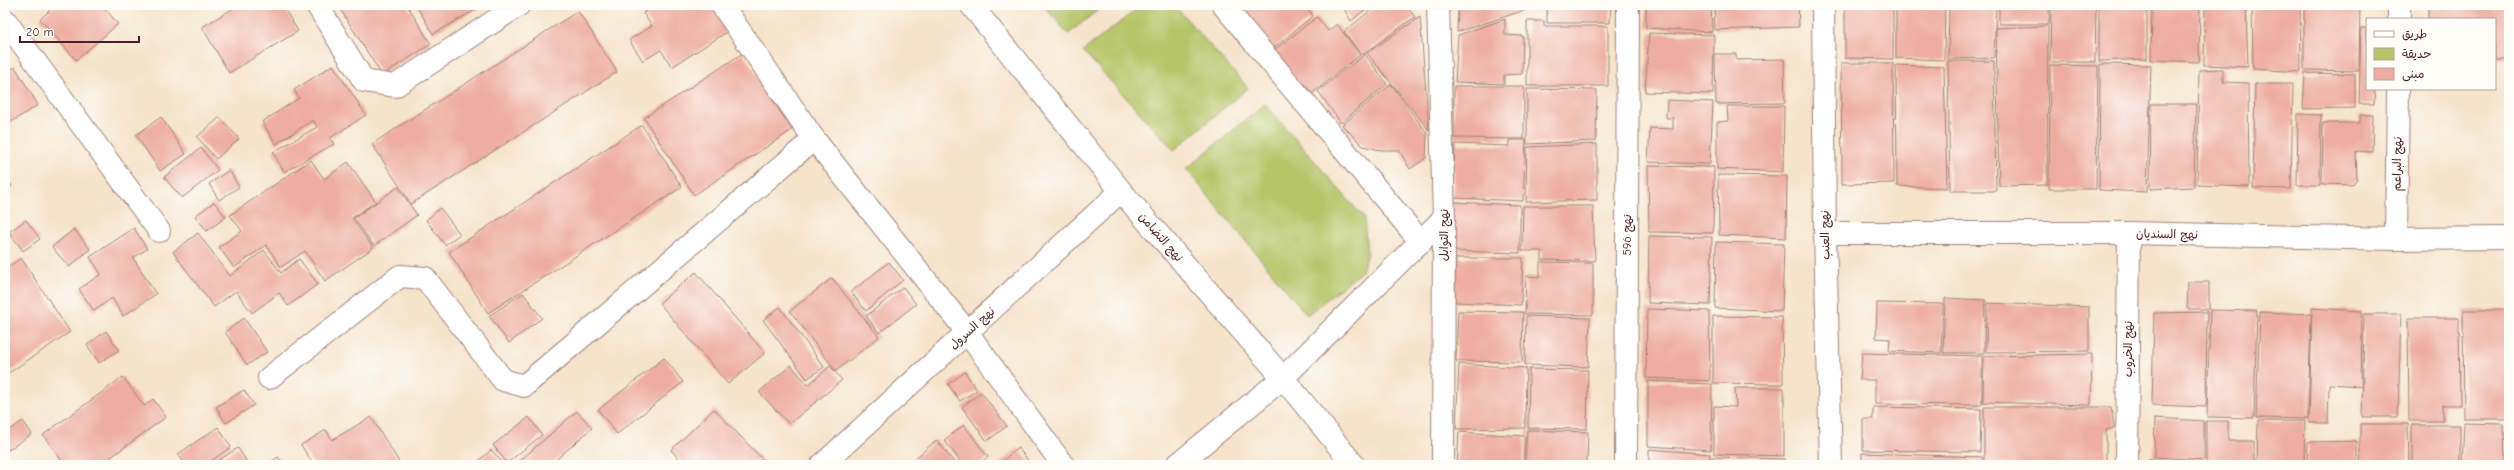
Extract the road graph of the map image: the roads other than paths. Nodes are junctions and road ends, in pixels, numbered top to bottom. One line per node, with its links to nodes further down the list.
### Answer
1 (317, 5): 2 (street)
2 (519, 5)
3 (722, 5): 13 (street)
4 (971, 5): 14 (street, نهج التضامن)
5 (1223, 5): 21 (street)
6 (1438, 5): 15 (street, نهج التوابل)
7 (1628, 5): 30 (street, نهج 596)
8 (1823, 5): 17 (street, نهج العنب)
9 (2399, 5): 10 (street)
10 (2398, 18)
11 (5, 20): 16 (street)
12 (2398, 90): 20 (street, نهج البراعم)
13 (814, 138): 22 (street); 23 (street)
14 (1121, 191): 22 (street, نهج السرول); 24 (street, نهج التضامن)
15 (1444, 218): 21 (street); 29 (street, نهج التوابل)
16 (159, 231)
17 (1825, 233): 18 (street, نهج السنديان); 31 (street, نهج العنب)
18 (2129, 233): 20 (street, نهج السنديان); 32 (street, نهج الخروب)
19 (2509, 238): 20 (street, نهج السنديان)
20 (2396, 239)
21 (1420, 242): 24 (street)
22 (967, 332): 25 (street, نهج السرول); 26 (street)
23 (269, 378)
24 (1283, 378): 27 (street); 28 (street, نهج التضامن)
25 (822, 465)
26 (1063, 465)
27 (1177, 465)
28 (1354, 465)
29 (1443, 465)
30 (1626, 465)
31 (1831, 465)
32 (2127, 465)

